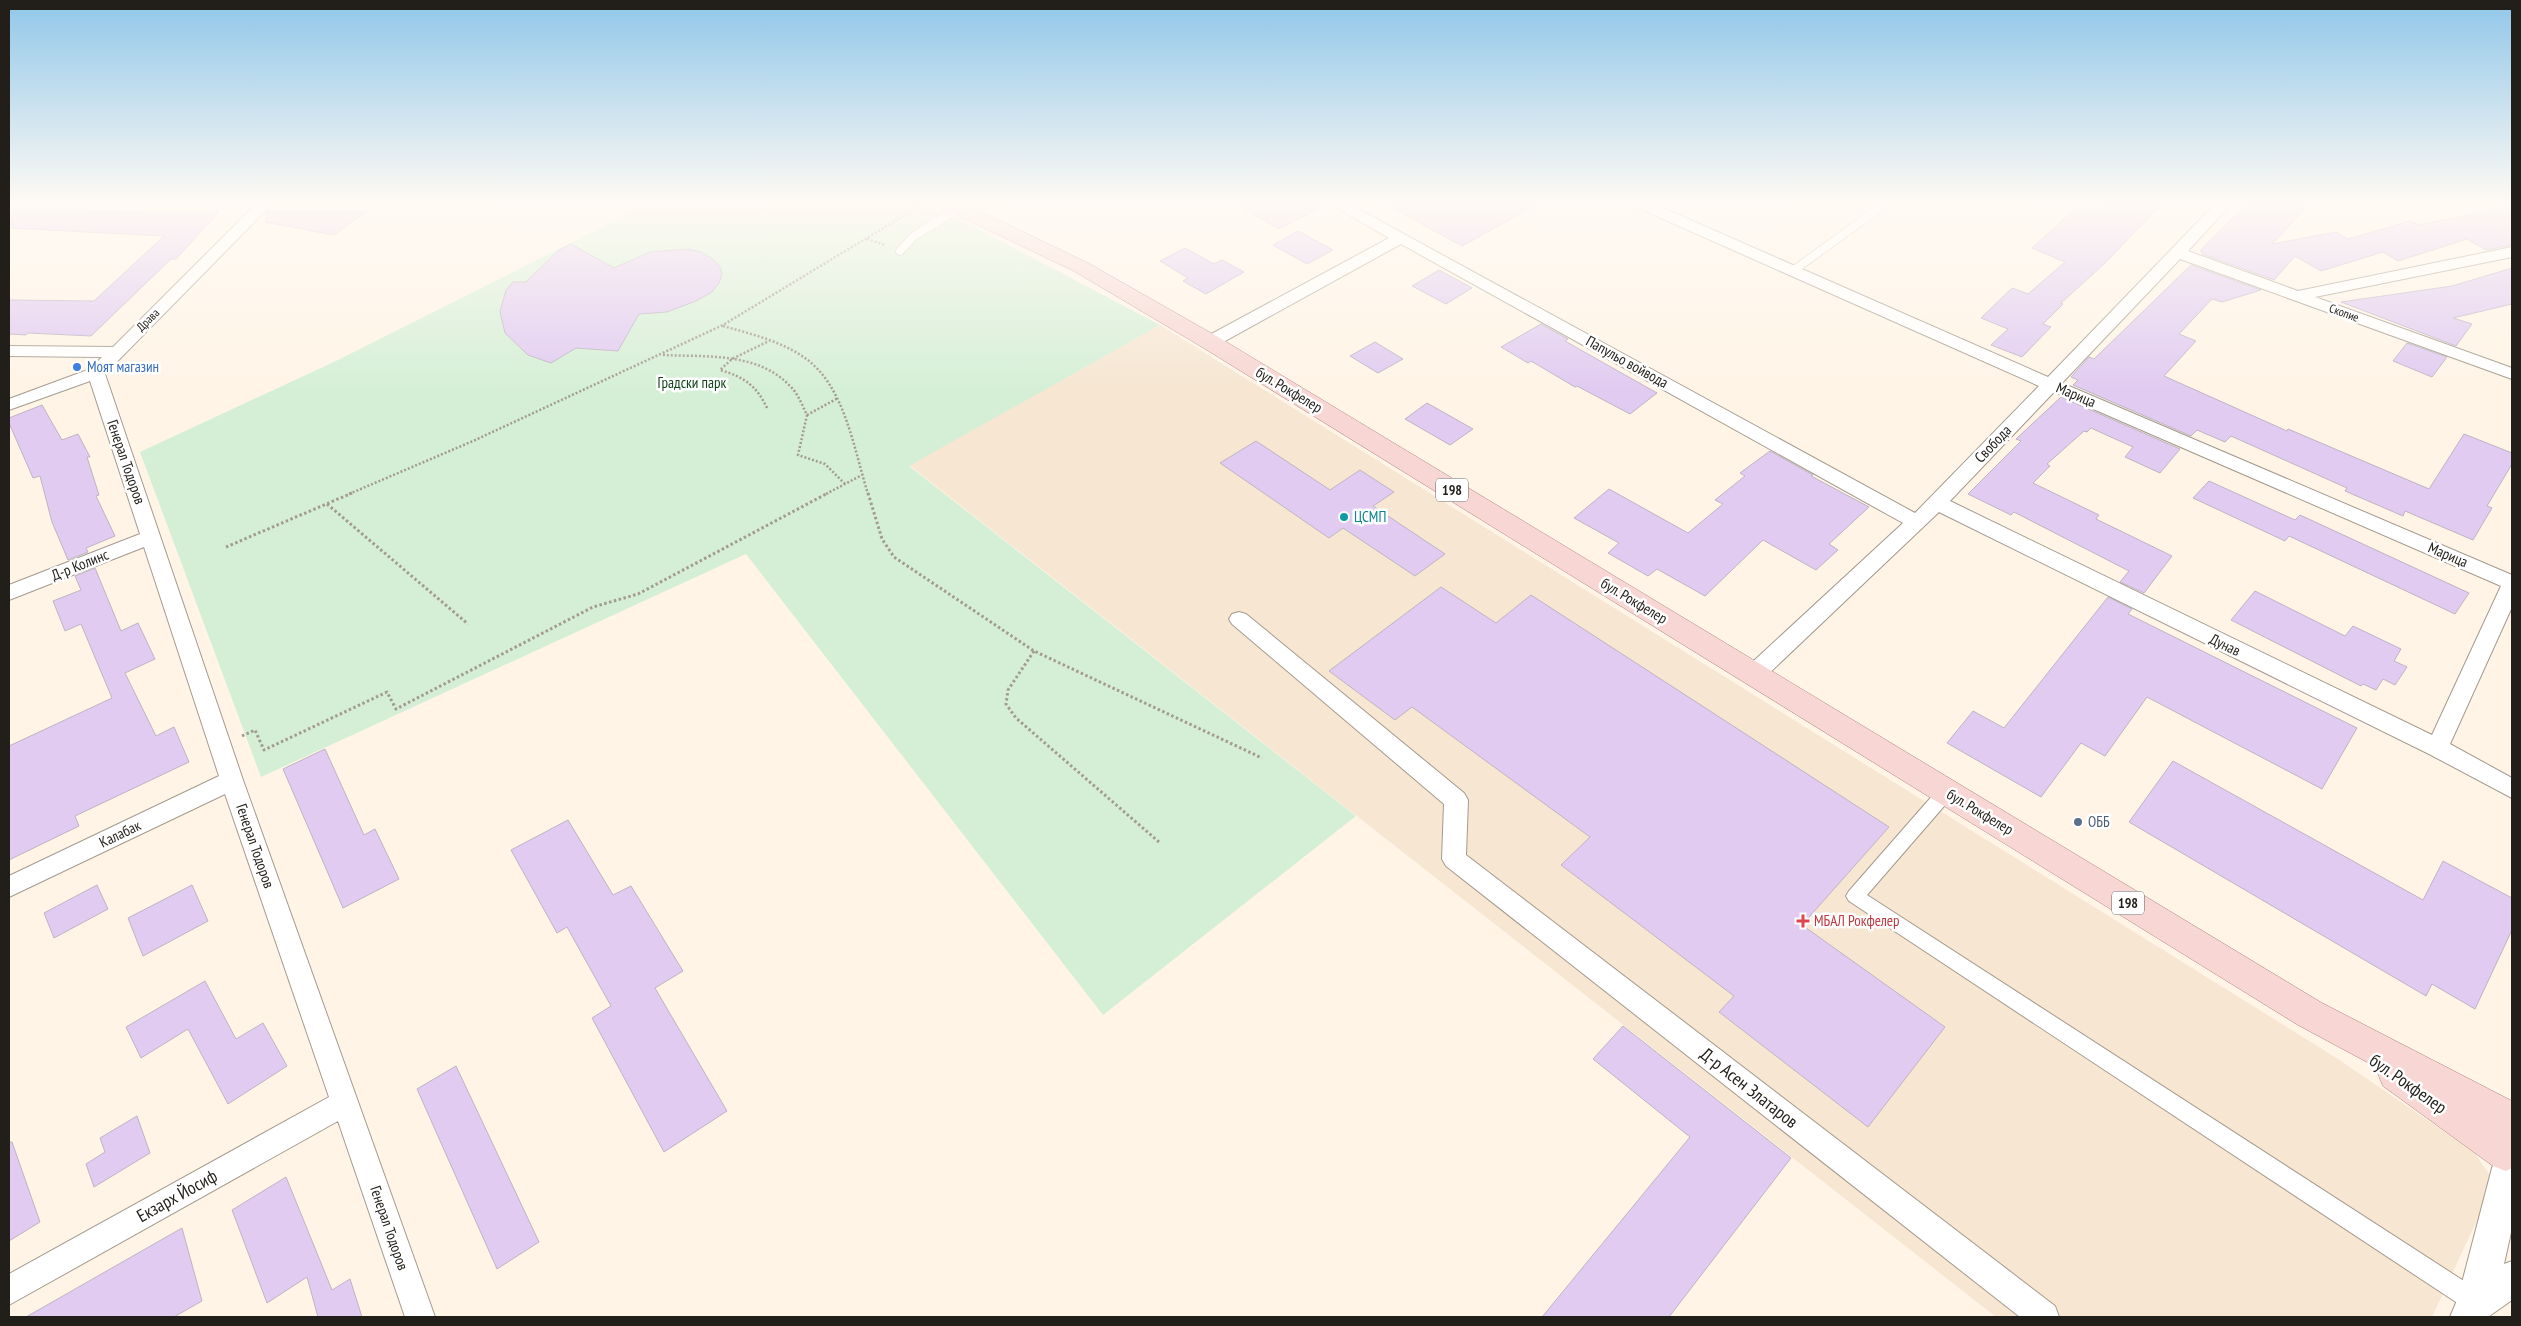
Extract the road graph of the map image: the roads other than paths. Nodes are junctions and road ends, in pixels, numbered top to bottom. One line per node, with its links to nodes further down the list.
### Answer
1 (203, 266): 14 (street, Драва)
2 (1077, 266): 12 (main road, бул. Рокфелер / 198)
3 (1350, 266): 12 (street)
4 (1452, 266): 20 (street, Папульо войвода)
5 (1784, 266): 10 (street, Марица)
6 (1800, 266): 10 (lane)
7 (2163, 266): 17 (street, Свобода)
8 (2214, 266): 11 (street, Скопие)
9 (2444, 266): 11 (street)
10 (1794, 270): 17 (street, Марица)
11 (2297, 296): 16 (street, Скопие)
12 (1210, 342): 25 (main road, бул. Рокфелер / 198)
13 (9, 351): 14 (street)
14 (116, 352): 15 (street, Драва)
15 (96, 373): 18 (street); 21 (street, Генерал Тодоров)
16 (2512, 374)
17 (2050, 384): 19 (street, Свобода); 22 (street, Марица)
18 (9, 405)
19 (1937, 503): 20 (street, Свобода); 26 (street, Дунав)
20 (1916, 522): 25 (street, Свобода)
21 (151, 536): 23 (street, Д-р Колинс); 27 (street, Генерал Тодоров)
22 (2512, 584): 26 (street)
23 (9, 593)
24 (1238, 619): 37 (street, Д-р Асен Златаров)
25 (1754, 674): 29 (main road, бул. Рокфелер / 198)
26 (2437, 748): 28 (street, Дунав)
27 (232, 780): 30 (street, Калабак); 31 (street, Генерал Тодоров)
28 (2512, 789)
29 (1946, 792): 32 (main road, бул. Рокфелер / 198); 35 (street)
30 (9, 887)
31 (346, 1102): 34 (street, Екзарх Йосиф); 36 (street, Генерал Тодоров)
32 (2510, 1150): 35 (street)
33 (2512, 1279): 35 (street)
34 (9, 1290)
35 (2473, 1309)
36 (420, 1317)
37 (2044, 1317)

